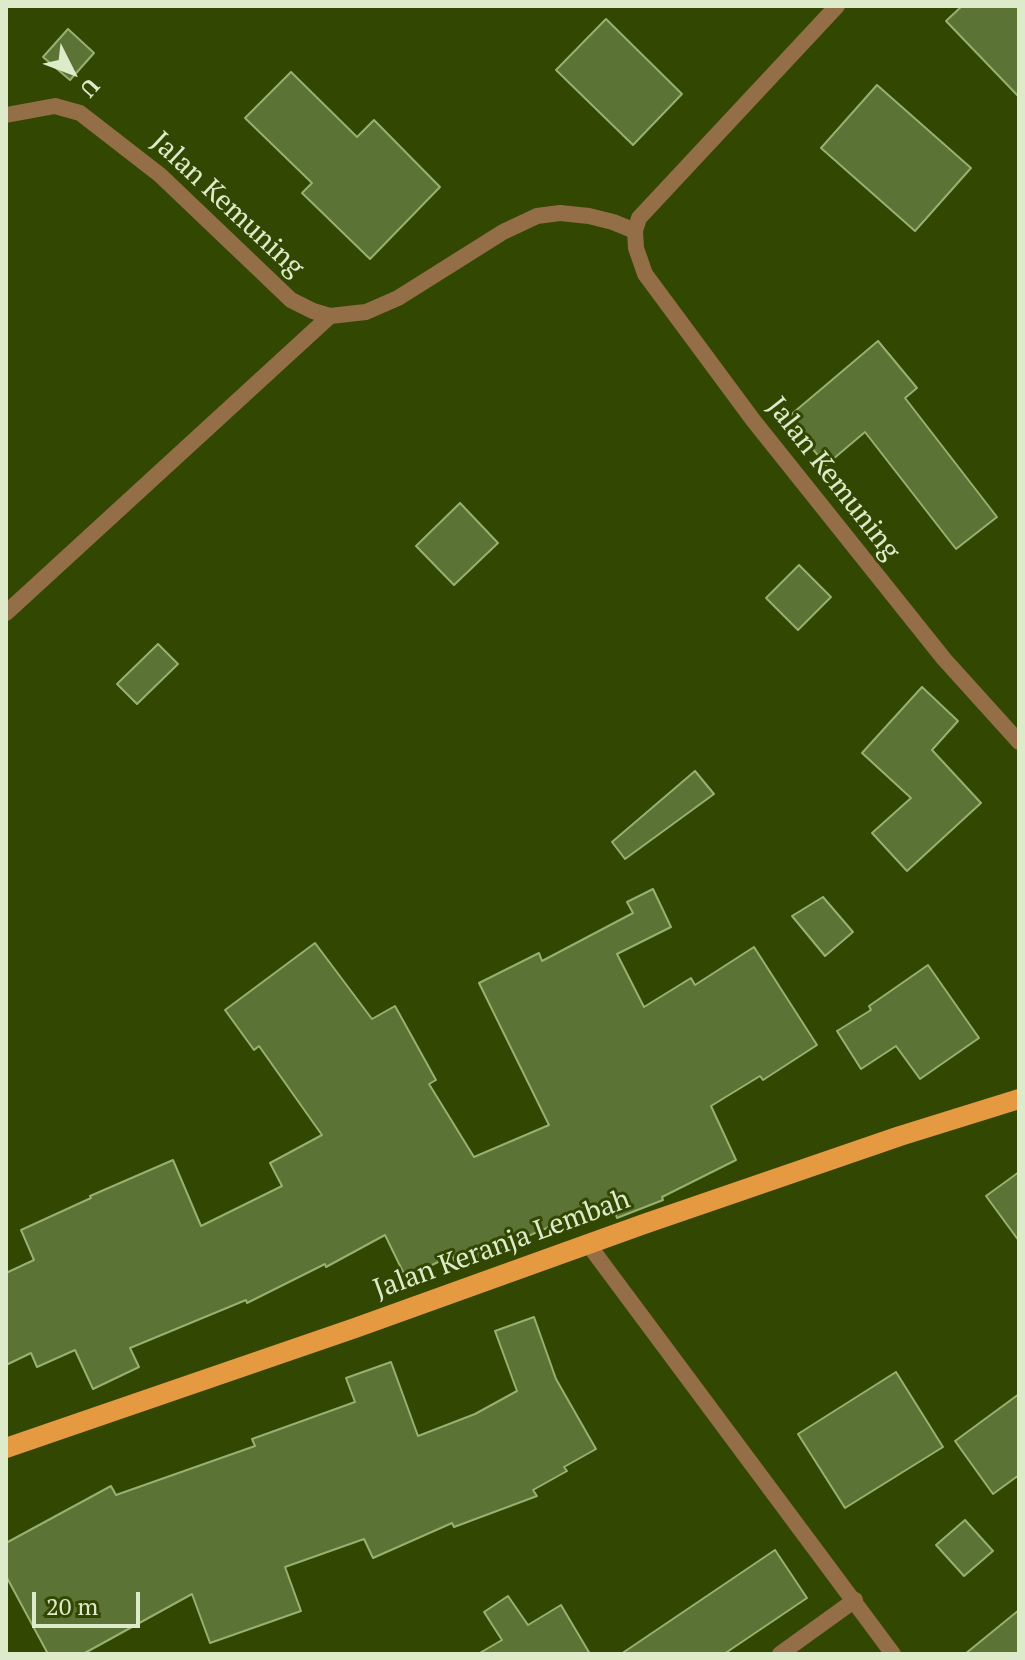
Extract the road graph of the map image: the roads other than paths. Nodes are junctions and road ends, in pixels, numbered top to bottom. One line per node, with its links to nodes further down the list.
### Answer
1 (837, 6): 3 (street)
2 (6, 115): 4 (street, Jalan Kemuning)
3 (635, 231): 4 (street); 6 (street, Jalan Kemuning)
4 (330, 316): 5 (street)
5 (6, 613)
6 (1019, 742)
7 (1019, 1099): 8 (main road, Jalan Keranja Lembah)
8 (588, 1244): 9 (main road, Jalan Keranja Lembah); 10 (street)
9 (6, 1448)
10 (855, 1600): 11 (street); 12 (street)
11 (780, 1654)
12 (893, 1654)

